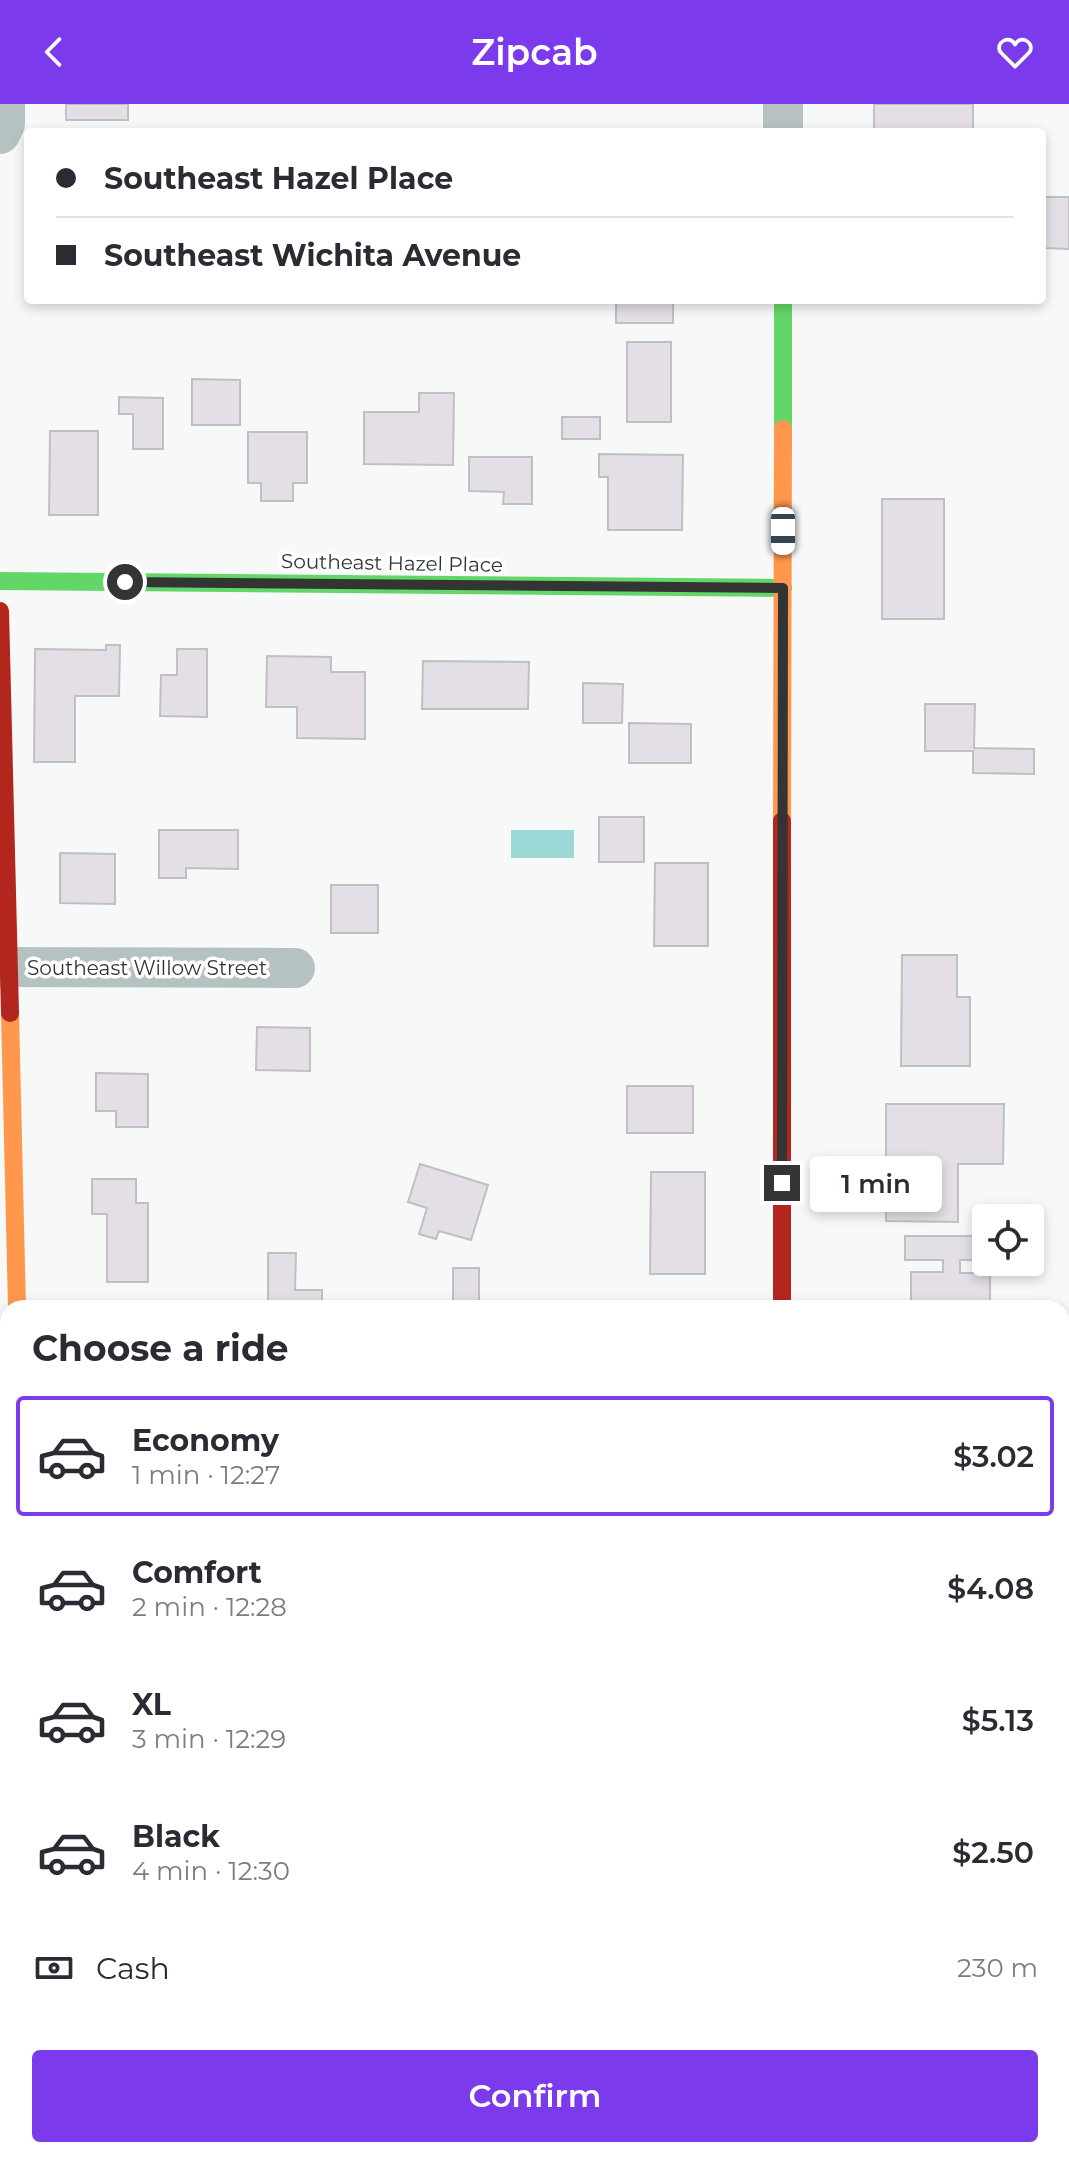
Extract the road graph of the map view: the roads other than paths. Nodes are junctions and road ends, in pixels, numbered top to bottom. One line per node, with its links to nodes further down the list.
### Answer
1 (5, 104): 4 (street)
2 (783, 104): 3 (street)
3 (783, 128)
4 (0, 134)
5 (783, 304): 7 (street)
6 (0, 581): 7 (street, Southeast Hazel Place)
7 (783, 588): 12 (street)
8 (0, 611): 9 (street)
9 (5, 967): 10 (street, Southeast Willow Street); 11 (street)
10 (295, 968)
11 (17, 1300)
12 (782, 1300)

